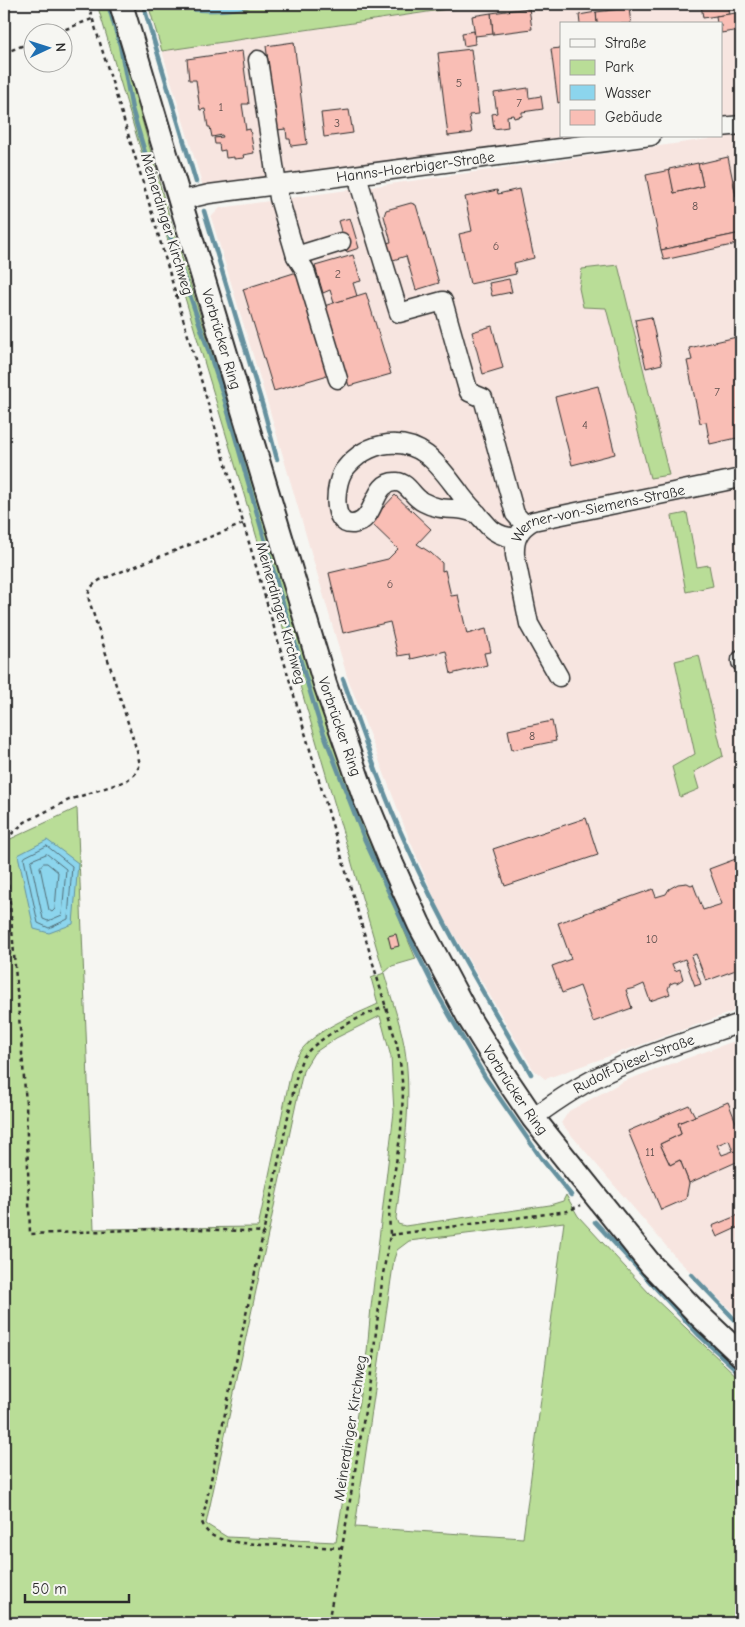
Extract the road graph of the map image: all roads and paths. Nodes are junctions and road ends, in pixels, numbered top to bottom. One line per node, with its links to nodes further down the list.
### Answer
1 (88, 4): 5 (path, Meinerdinger Kirchweg)
2 (121, 4): 15 (main road, Vorbrücker Ring)
3 (738, 4): 4 (path)
4 (741, 17)
5 (92, 19): 6 (path); 21 (path, Meinerdinger Kirchweg)
6 (72, 27)
7 (22, 46): 8 (path)
8 (4, 53)
9 (258, 60): 14 (street)
10 (741, 124): 11 (street)
11 (722, 127)
12 (637, 138): 13 (street, Hanns-Hoerbiger-Straße)
13 (359, 174): 14 (street, Hanns-Hoerbiger-Straße); 22 (street)
14 (277, 185): 15 (street, Hanns-Hoerbiger-Straße); 17 (street)
15 (179, 200): 26 (main road, Vorbrücker Ring)
16 (341, 242): 17 (street)
17 (296, 256): 18 (street)
18 (338, 379)
19 (741, 478): 22 (street, Werner-von-Siemens-Straße)
20 (478, 514): 20 (street); 22 (street)
21 (243, 524): 24 (path, Meinerdinger Kirchweg); 28 (path)
22 (520, 532): 23 (street, Werner-von-Siemens-Straße)
23 (559, 677)
24 (386, 1007): 28 (path); 29 (path, Meinerdinger Kirchweg)
25 (741, 1023): 26 (street, Rudolf-Diesel-Straße)
26 (533, 1118): 27 (main road, Vorbrücker Ring)
27 (593, 1194): 29 (path); 30 (main road, Vorbrücker Ring)
28 (264, 1232): 31 (path)
29 (390, 1236): 31 (path, Meinerdinger Kirchweg)
30 (741, 1355)
31 (342, 1548): 32 (path, Meinerdinger Kirchweg)
32 (328, 1623)

